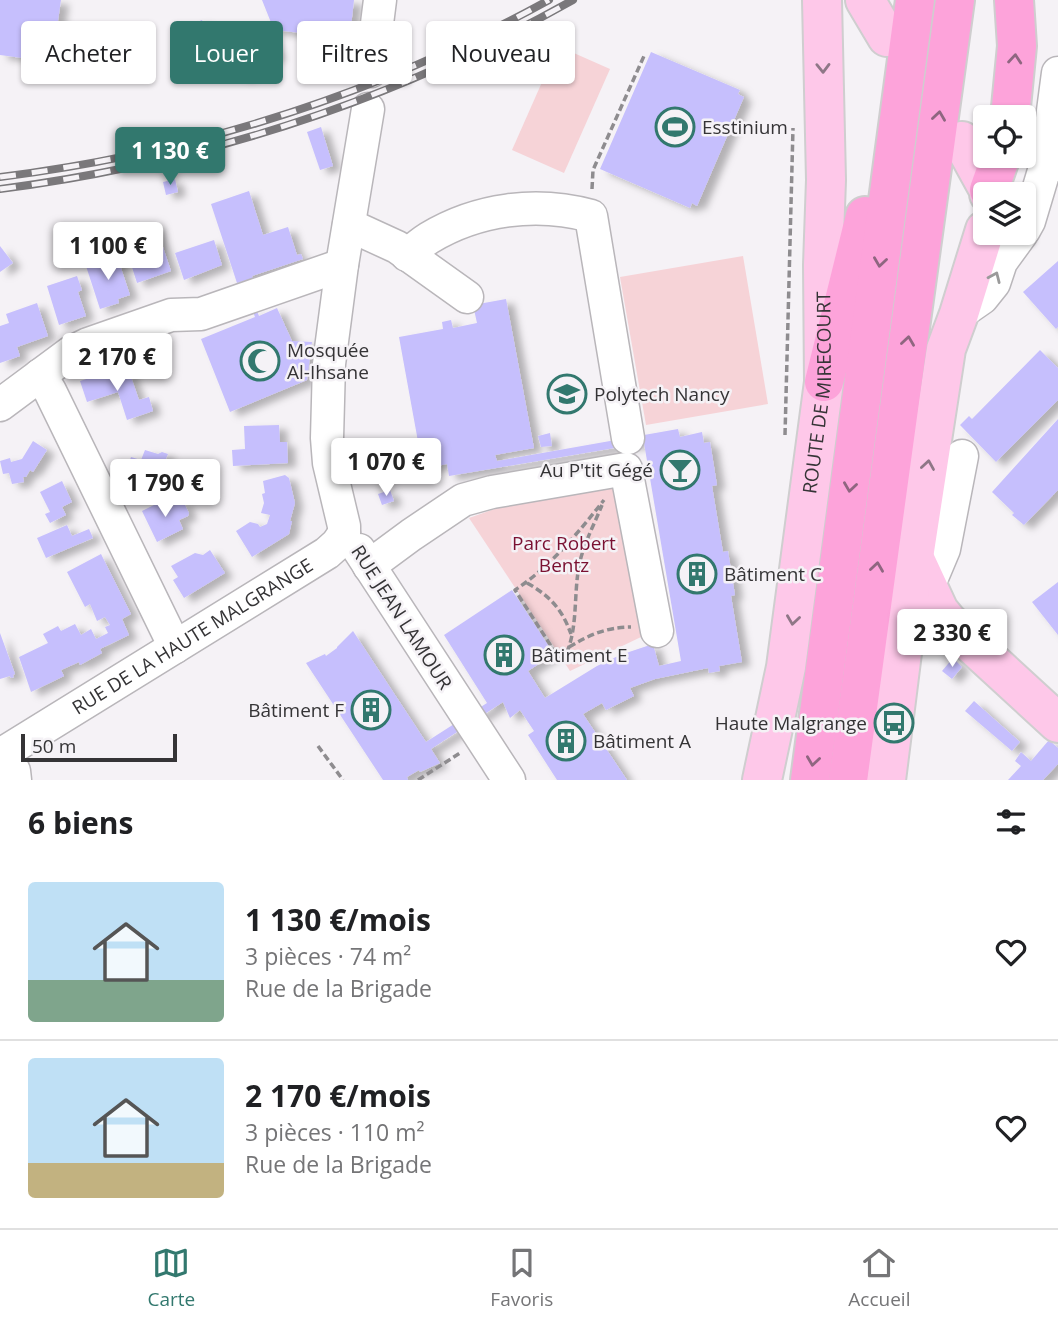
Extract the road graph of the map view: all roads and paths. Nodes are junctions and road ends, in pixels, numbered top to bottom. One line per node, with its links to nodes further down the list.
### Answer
1 (380, 0): 6 (street)
2 (822, 0): 26 (main road, ROUTE DE MIRECOURT, one-way to 26)
3 (865, 0): 7 (main road)
4 (955, 0): 49 (highway, one-way to 4)
5 (1014, 0): 10 (highway, one-way to 5)
6 (377, 21)
7 (905, 21): 26 (highway); 48 (highway, one-way to 48)
8 (644, 56): 17 (path)
9 (1058, 73): 14 (street)
10 (1011, 105)
11 (368, 109): 18 (street, RUE JEAN LAMOUR)
12 (794, 118): 28 (path)
13 (962, 141): 15 (main road)
14 (1052, 164): 16 (street)
15 (993, 180)
16 (1036, 200)
17 (591, 216): 21 (street); 29 (street)
18 (349, 225): 21 (street); 22 (street, RUE JEAN LAMOUR)
19 (980, 245): 24 (main road)
20 (1013, 245): 24 (street, one-way to 20)
21 (407, 255): 23 (street)
22 (342, 265): 25 (street); 32 (street, RUE JEAN LAMOUR)
23 (467, 297)
24 (959, 314): 34 (main road, one-way to 24)
25 (40, 375): 27 (street); 38 (street)
26 (824, 382): 47 (main road, ROUTE DE MIRECOURT, one-way to 47)
27 (0, 405)
28 (785, 444)
29 (628, 451): 31 (path); 33 (street); 36 (street)
30 (962, 456): 34 (street)
31 (604, 500): 35 (path); 37 (path)
32 (344, 534): 33 (street, RUE JEAN LAMOUR); 38 (street, RUE DE LA HAUTE MALGRANGE)
33 (369, 566): 41 (street, RUE JEAN LAMOUR)
34 (921, 572): 40 (main road); 50 (main road)
35 (526, 583): 37 (path); 39 (path)
36 (657, 631): 39 (path)
37 (571, 636): 39 (path)
38 (174, 647): 43 (street, RUE DE LA HAUTE MALGRANGE)
39 (568, 648)
40 (1058, 723)
41 (482, 738): 45 (path); 46 (street, RUE JEAN LAMOUR)
42 (318, 746): 44 (path)
43 (6, 763)
44 (343, 780)
45 (418, 780)
46 (509, 780)
47 (762, 780)
48 (810, 780)
49 (848, 780)
50 (886, 780)

